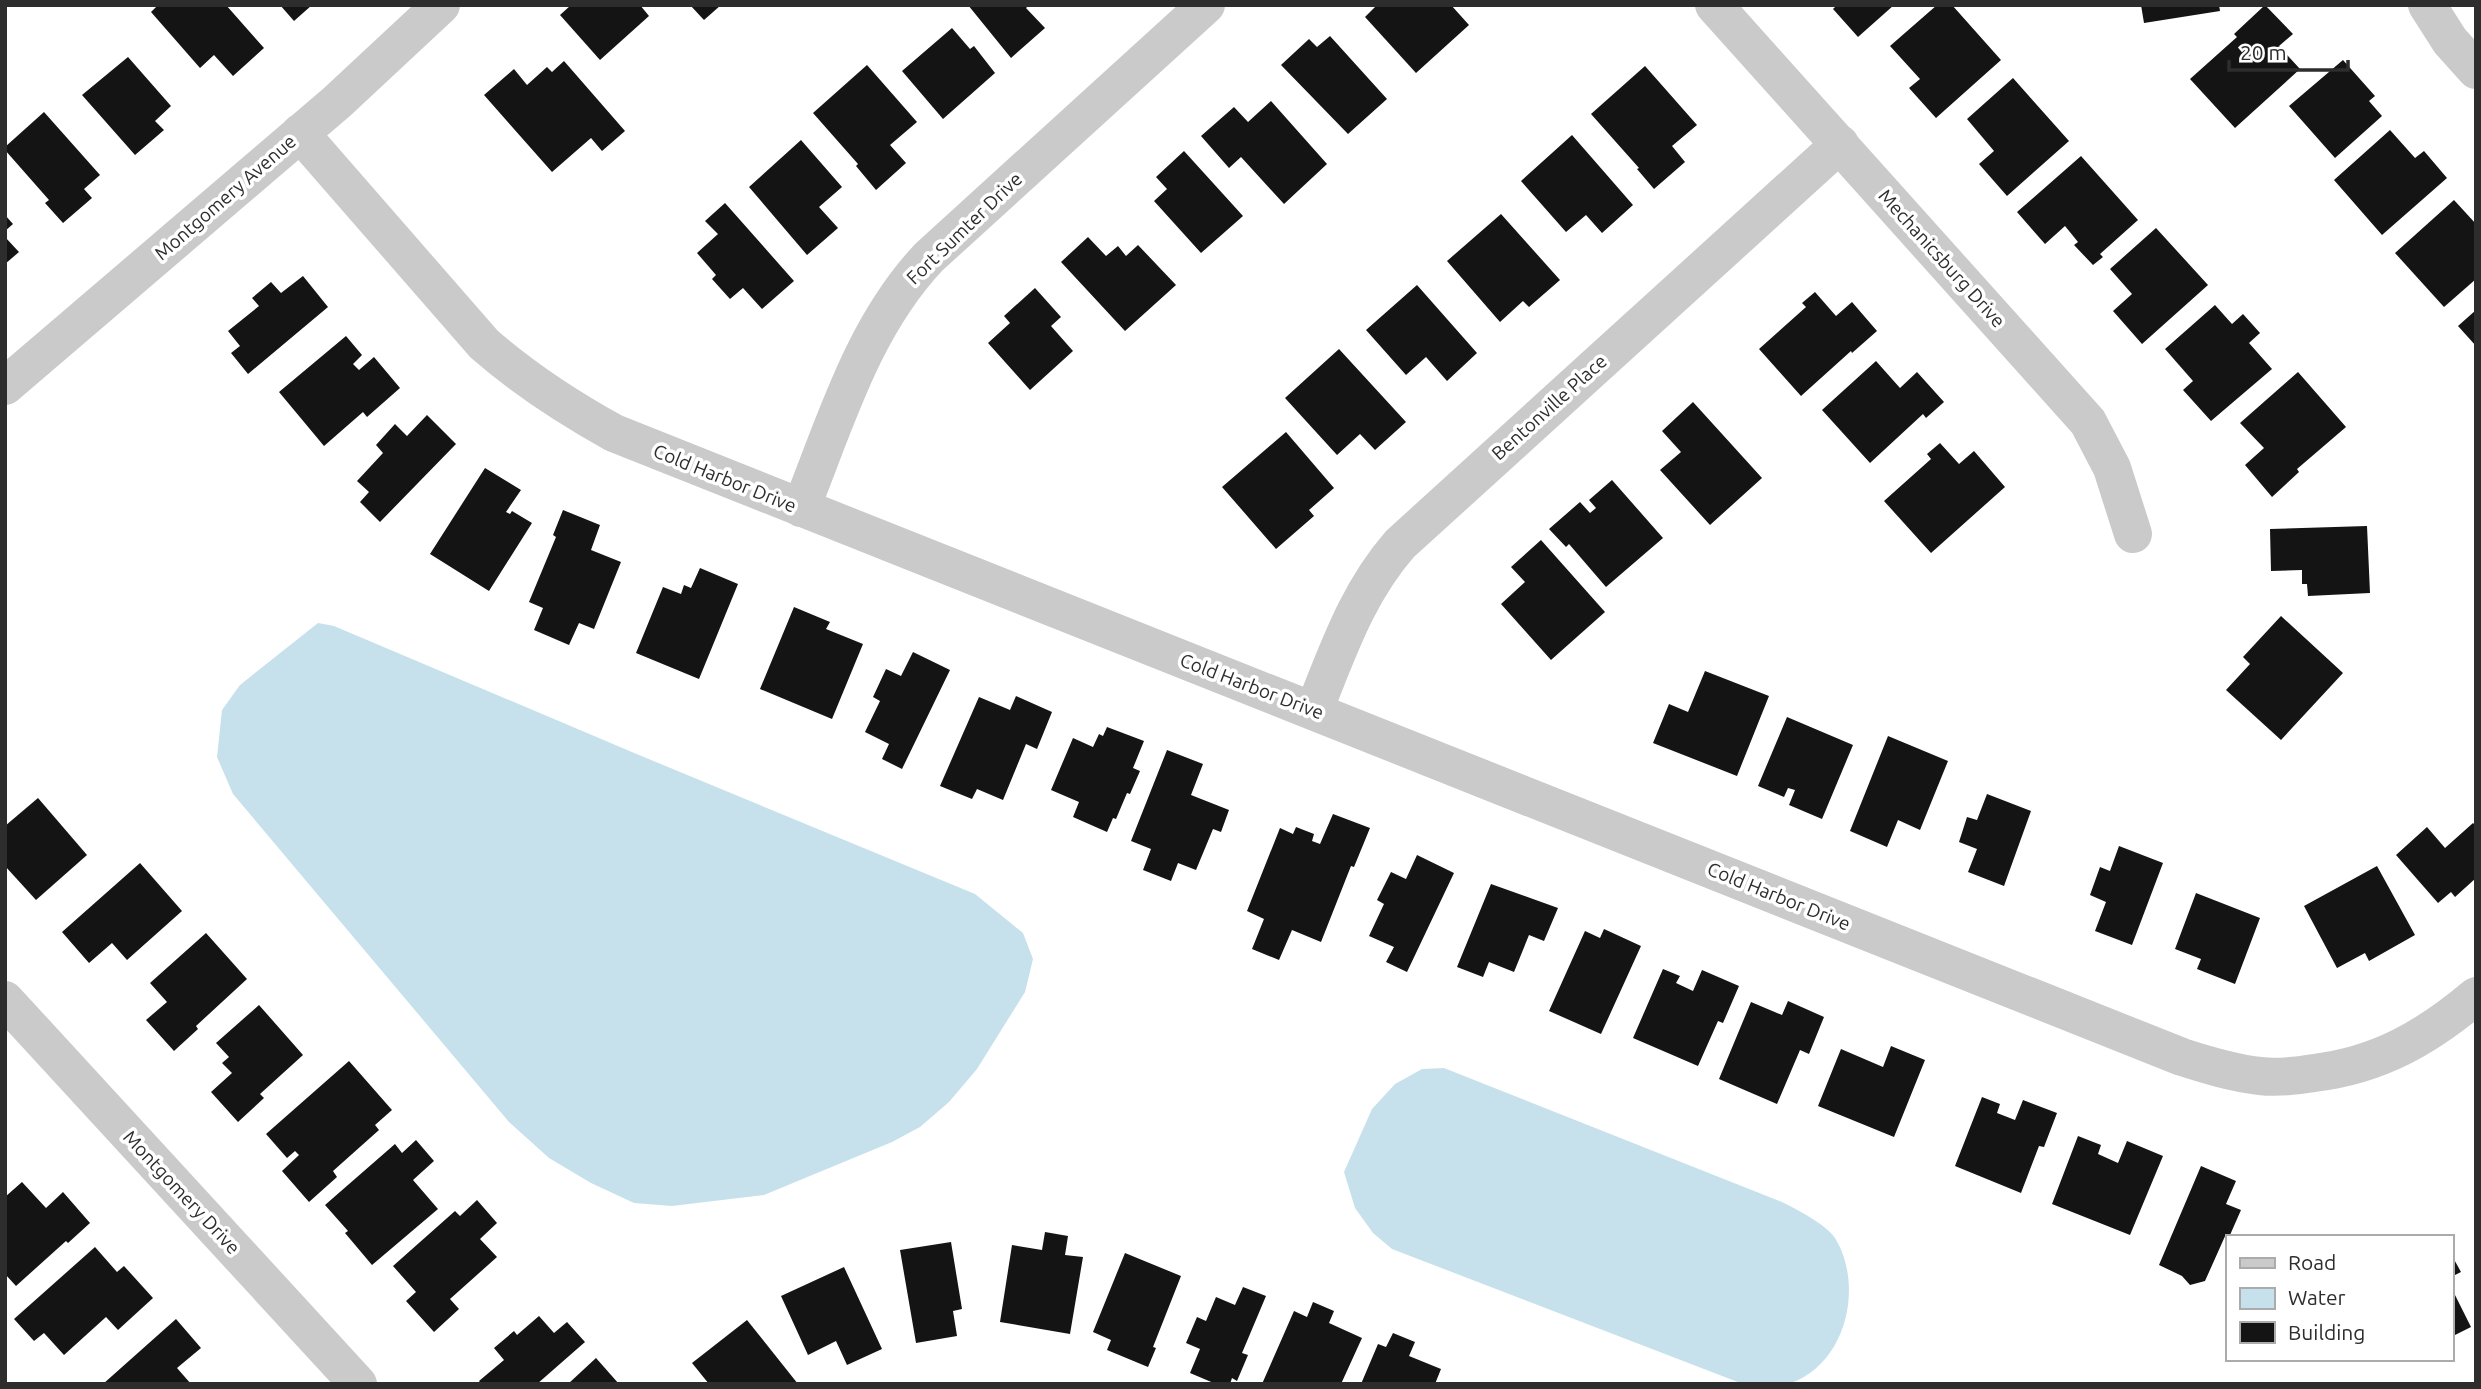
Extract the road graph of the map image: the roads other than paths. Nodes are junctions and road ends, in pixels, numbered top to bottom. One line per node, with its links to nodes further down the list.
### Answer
1 (441, 5): 6 (street, Montgomery Avenue)
2 (1206, 5): 9 (street, Fort Sumter Drive)
3 (1714, 5): 7 (street, Mechanicsburg Drive)
4 (2427, 5): 5 (street)
5 (2476, 70)
6 (300, 133): 8 (street, Montgomery Avenue); 9 (street, Cold Harbor Drive)
7 (1840, 144): 10 (street, Mechanicsburg Drive); 11 (street, Bentonville Place)
8 (5, 386)
9 (801, 508): 11 (street, Cold Harbor Drive)
10 (2133, 534)
11 (1314, 710): 12 (street, Cold Harbor Drive)
12 (2476, 996)
13 (5, 1000): 14 (street, Montgomery Drive)
14 (358, 1384)

